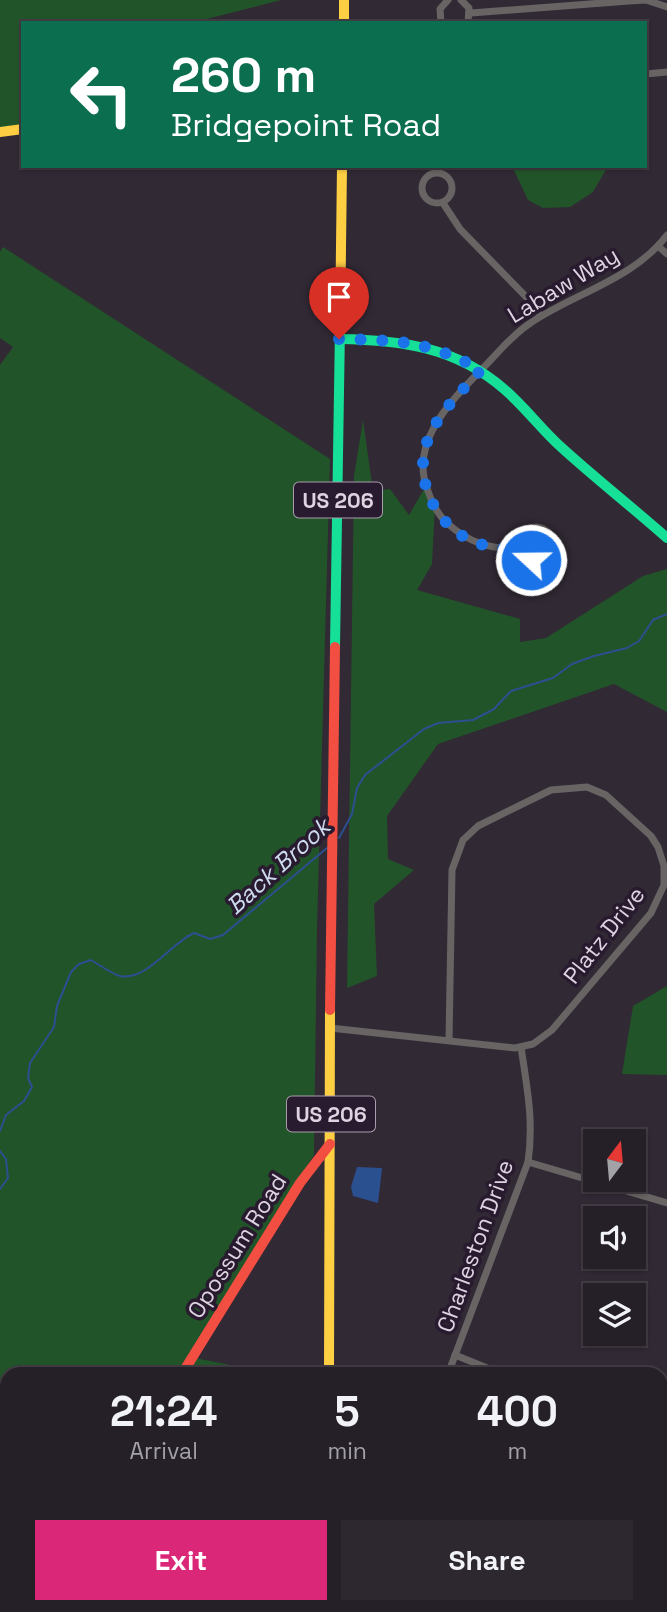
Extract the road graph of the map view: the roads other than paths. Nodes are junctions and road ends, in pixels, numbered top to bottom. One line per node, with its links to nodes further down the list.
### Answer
1 (344, 0): 6 (main road)
2 (448, 0): 7 (street)
3 (461, 0): 5 (street)
4 (667, 7): 5 (street)
5 (471, 13): 8 (street)
6 (344, 21)
7 (441, 21)
8 (469, 21)
9 (667, 72): 10 (street)
10 (647, 74)
11 (21, 129): 12 (main road)
12 (0, 132)
13 (342, 168): 19 (main road, US 206)
14 (443, 203): 14 (street); 18 (street)
15 (667, 235): 16 (street, Labaw Way)
16 (658, 246): 17 (street); 18 (street, Labaw Way)
17 (667, 254)
18 (541, 316): 20 (street, Labaw Way)
19 (339, 339): 20 (main road); 23 (main road, US 206)
20 (481, 370): 21 (main road); 22 (street, Labaw Way)
21 (667, 538)
22 (520, 548): 22 (street)
23 (330, 1028): 24 (street); 26 (main road, US 206)
24 (449, 1041): 25 (street); 25 (street, Platz Drive)
25 (521, 1047): 27 (street, Charleston Drive)
26 (331, 1143): 30 (main road, Opossum Road); 31 (main road, US 206)
27 (528, 1162): 28 (street); 29 (street, Charleston Drive)
28 (667, 1203)
29 (455, 1355): 32 (street, Charleston Drive); 33 (street)
30 (186, 1367)
31 (329, 1367)
32 (451, 1367)
33 (485, 1367)

